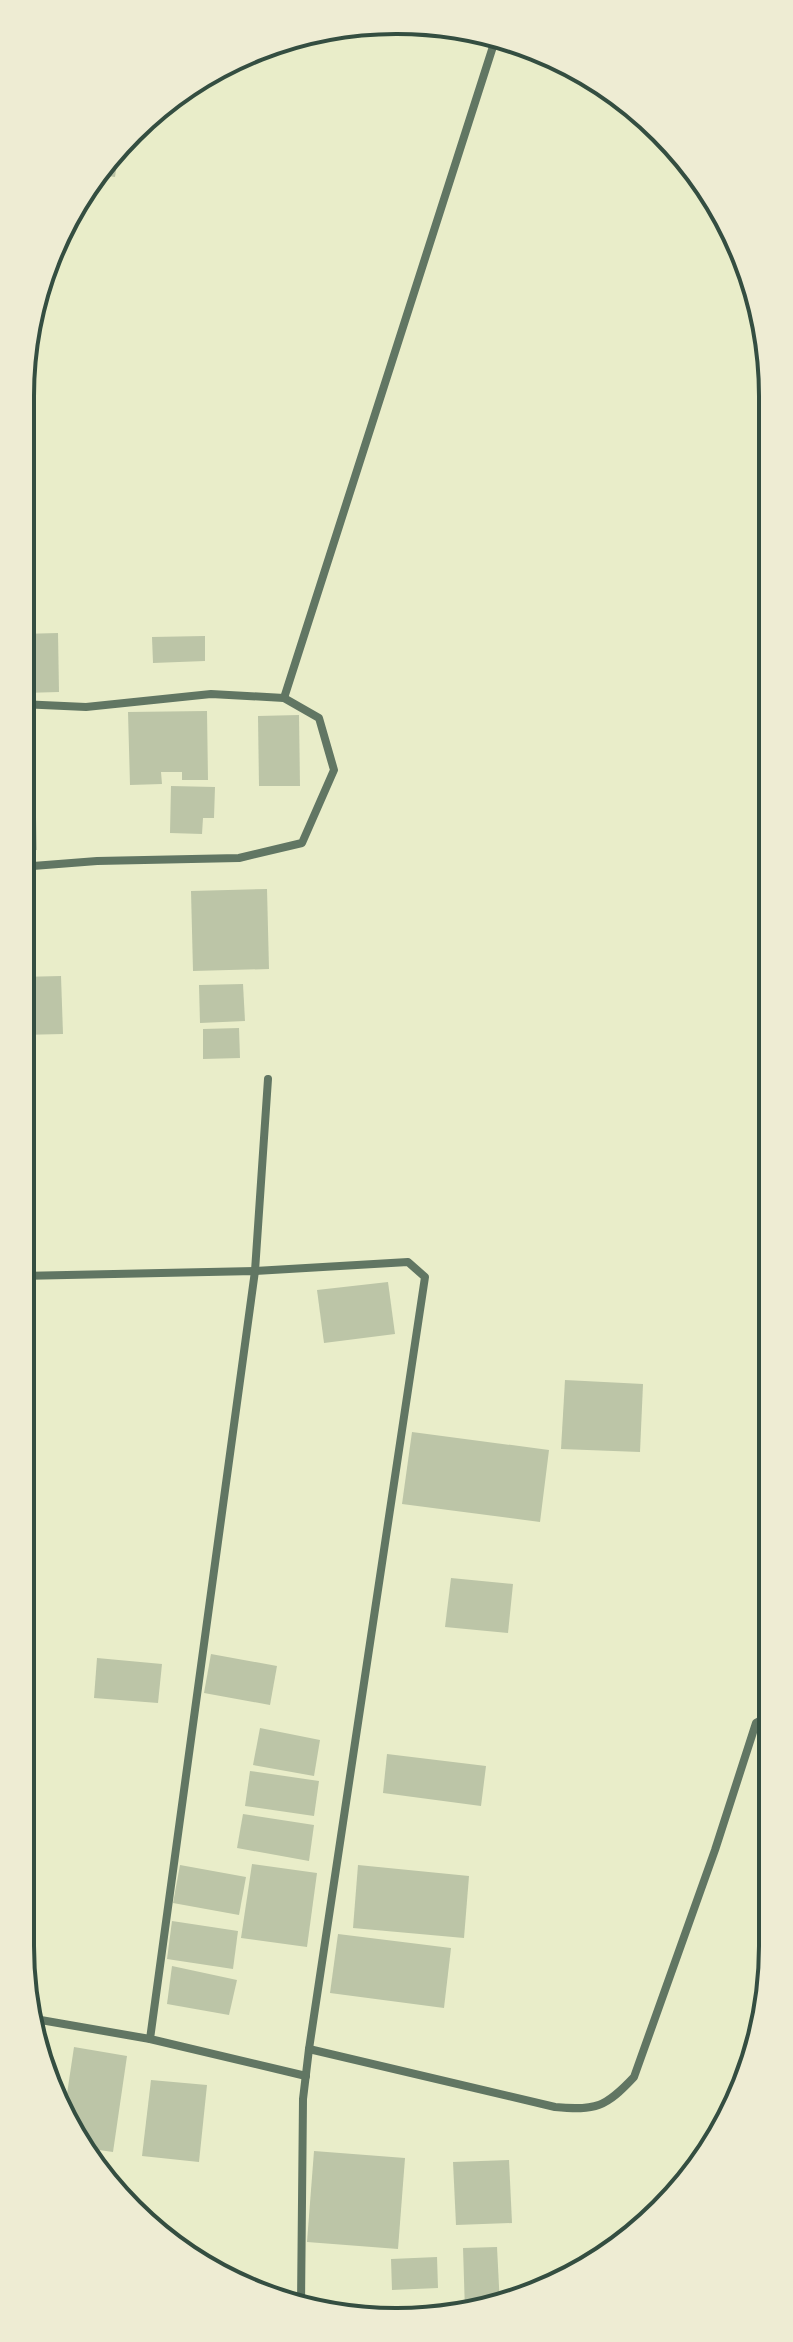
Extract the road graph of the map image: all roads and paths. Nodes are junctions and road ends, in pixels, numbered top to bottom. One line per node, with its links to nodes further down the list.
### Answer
1 (493, 47): 2 (street)
2 (284, 698): 3 (street); 4 (street)
3 (34, 705)
4 (34, 866)
5 (268, 1079): 6 (street)
6 (255, 1271): 7 (street); 10 (street); 11 (street)
7 (34, 1276)
8 (759, 1721): 11 (street)
9 (42, 2020): 10 (street)
10 (150, 2039): 12 (street)
11 (309, 2049): 12 (street)
12 (306, 2076): 13 (street)
13 (301, 2295)

